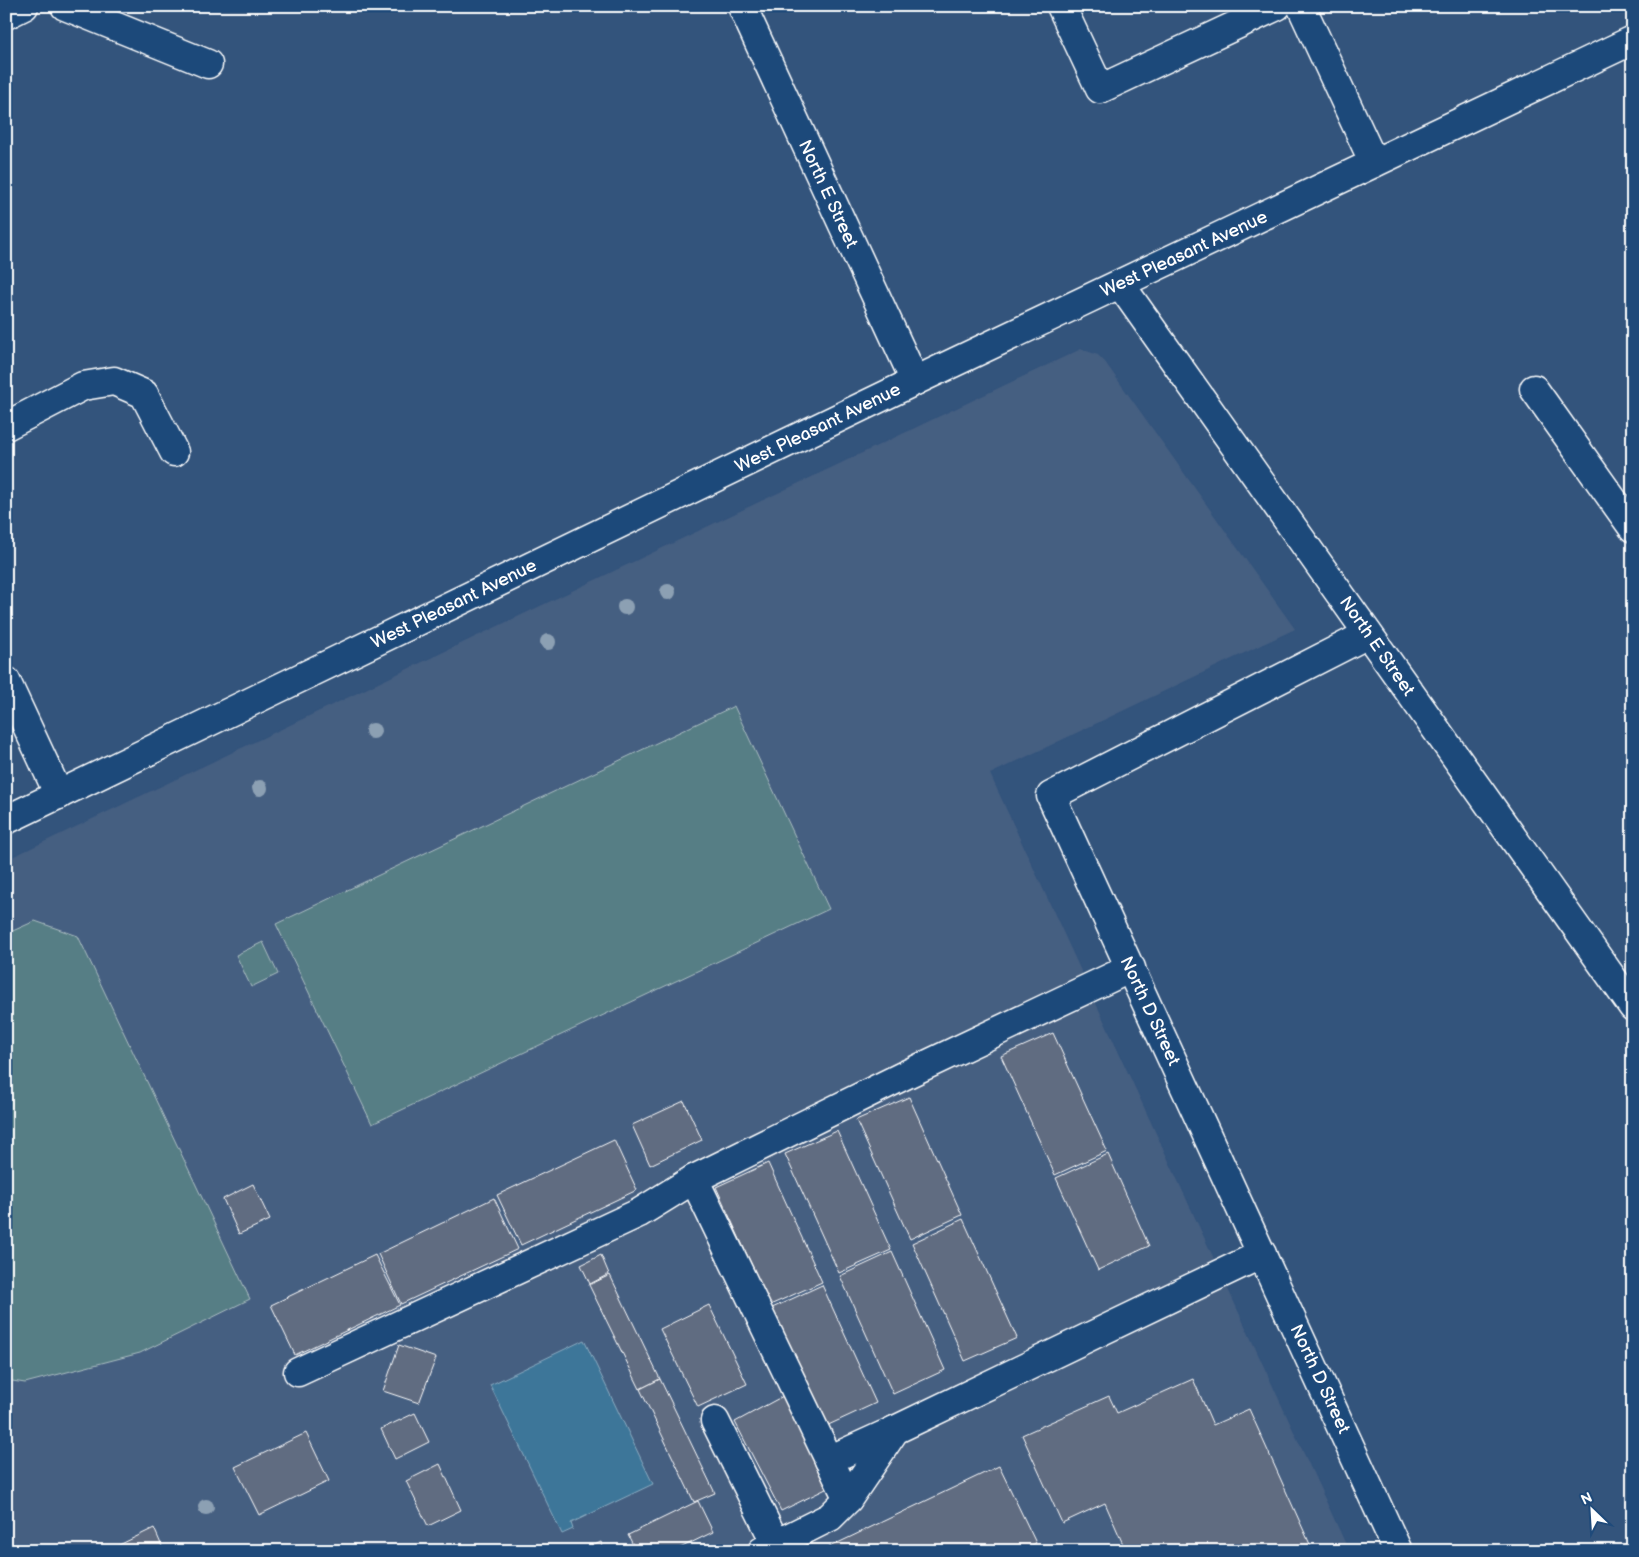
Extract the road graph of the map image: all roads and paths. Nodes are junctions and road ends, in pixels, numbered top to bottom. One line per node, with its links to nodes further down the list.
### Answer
1 (24, 6): 7 (street)
2 (64, 6): 9 (street)
3 (742, 6): 12 (street, North E Street)
4 (1061, 6): 5 (street)
5 (1277, 6)
6 (1301, 6): 10 (street)
7 (6, 14)
8 (1633, 40): 10 (street, West Pleasant Avenue)
9 (208, 64)
10 (1374, 163): 11 (street, West Pleasant Avenue)
11 (1120, 284): 12 (street, West Pleasant Avenue); 17 (street, North E Street)
12 (915, 381): 19 (street, West Pleasant Avenue)
13 (1534, 389): 16 (street)
14 (6, 426): 15 (street)
15 (174, 452)
16 (1633, 528)
17 (1368, 634): 21 (street, North D Street); 22 (street, North E Street)
18 (6, 681): 19 (street)
19 (59, 795): 20 (street, West Pleasant Avenue)
20 (6, 820)
21 (1131, 968): 23 (street); 24 (street, North D Street)
22 (1633, 1007)
23 (694, 1179): 25 (street); 28 (street)
24 (1262, 1254): 27 (street); 31 (street, North D Street)
25 (298, 1372)
26 (715, 1421): 30 (street)
27 (895, 1430): 28 (street); 29 (street)
28 (829, 1460): 29 (street)
29 (848, 1499): 30 (street)
30 (769, 1548)
31 (1398, 1551)

